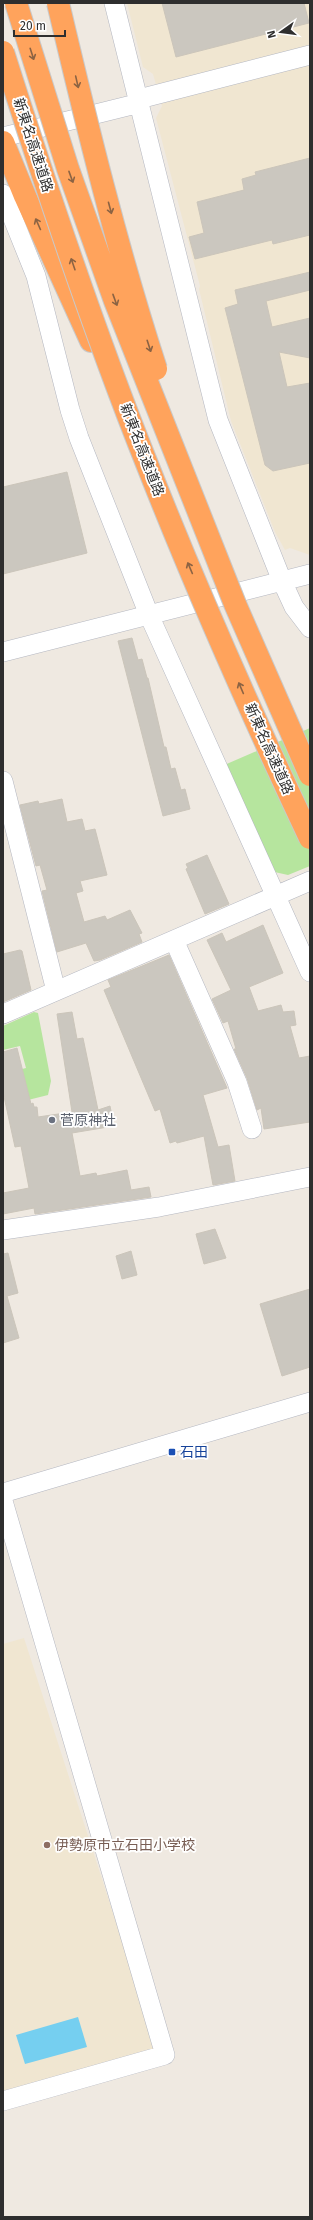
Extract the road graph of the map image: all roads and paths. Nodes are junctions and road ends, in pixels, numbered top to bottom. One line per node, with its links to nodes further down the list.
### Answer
1 (16, 3): 16 (highway, 新東名高速道路, one-way to 16, bridge)
2 (58, 3): 16 (highway, one-way to 16, bridge)
3 (114, 3): 6 (street)
4 (3, 52): 10 (highway, 新東名高速道路, one-way to 4, bridge)
5 (310, 55): 6 (street)
6 (139, 101): 7 (street); 12 (street)
7 (3, 137)
8 (3, 142): 10 (highway, one-way to 8, bridge)
9 (3, 194): 13 (street)
10 (147, 464): 19 (highway, 新東名高速道路, one-way to 10, bridge)
11 (310, 574): 12 (street)
12 (282, 581): 13 (street); 14 (street)
13 (149, 615): 15 (street); 21 (street)
14 (310, 628)
15 (3, 652)
16 (306, 766)
17 (3, 781): 18 (street)
18 (6, 805): 24 (street)
19 (310, 838)
20 (310, 881): 21 (street)
21 (274, 897): 22 (street); 23 (street)
22 (174, 940): 24 (street); 26 (street)
23 (310, 972)
24 (56, 991): 25 (street)
25 (3, 1014)
26 (252, 1129)
27 (310, 1177): 28 (street)
28 (3, 1230)
29 (310, 1402): 30 (street)
30 (3, 1493)
31 (3, 1501): 32 (street)
32 (3, 2101)

